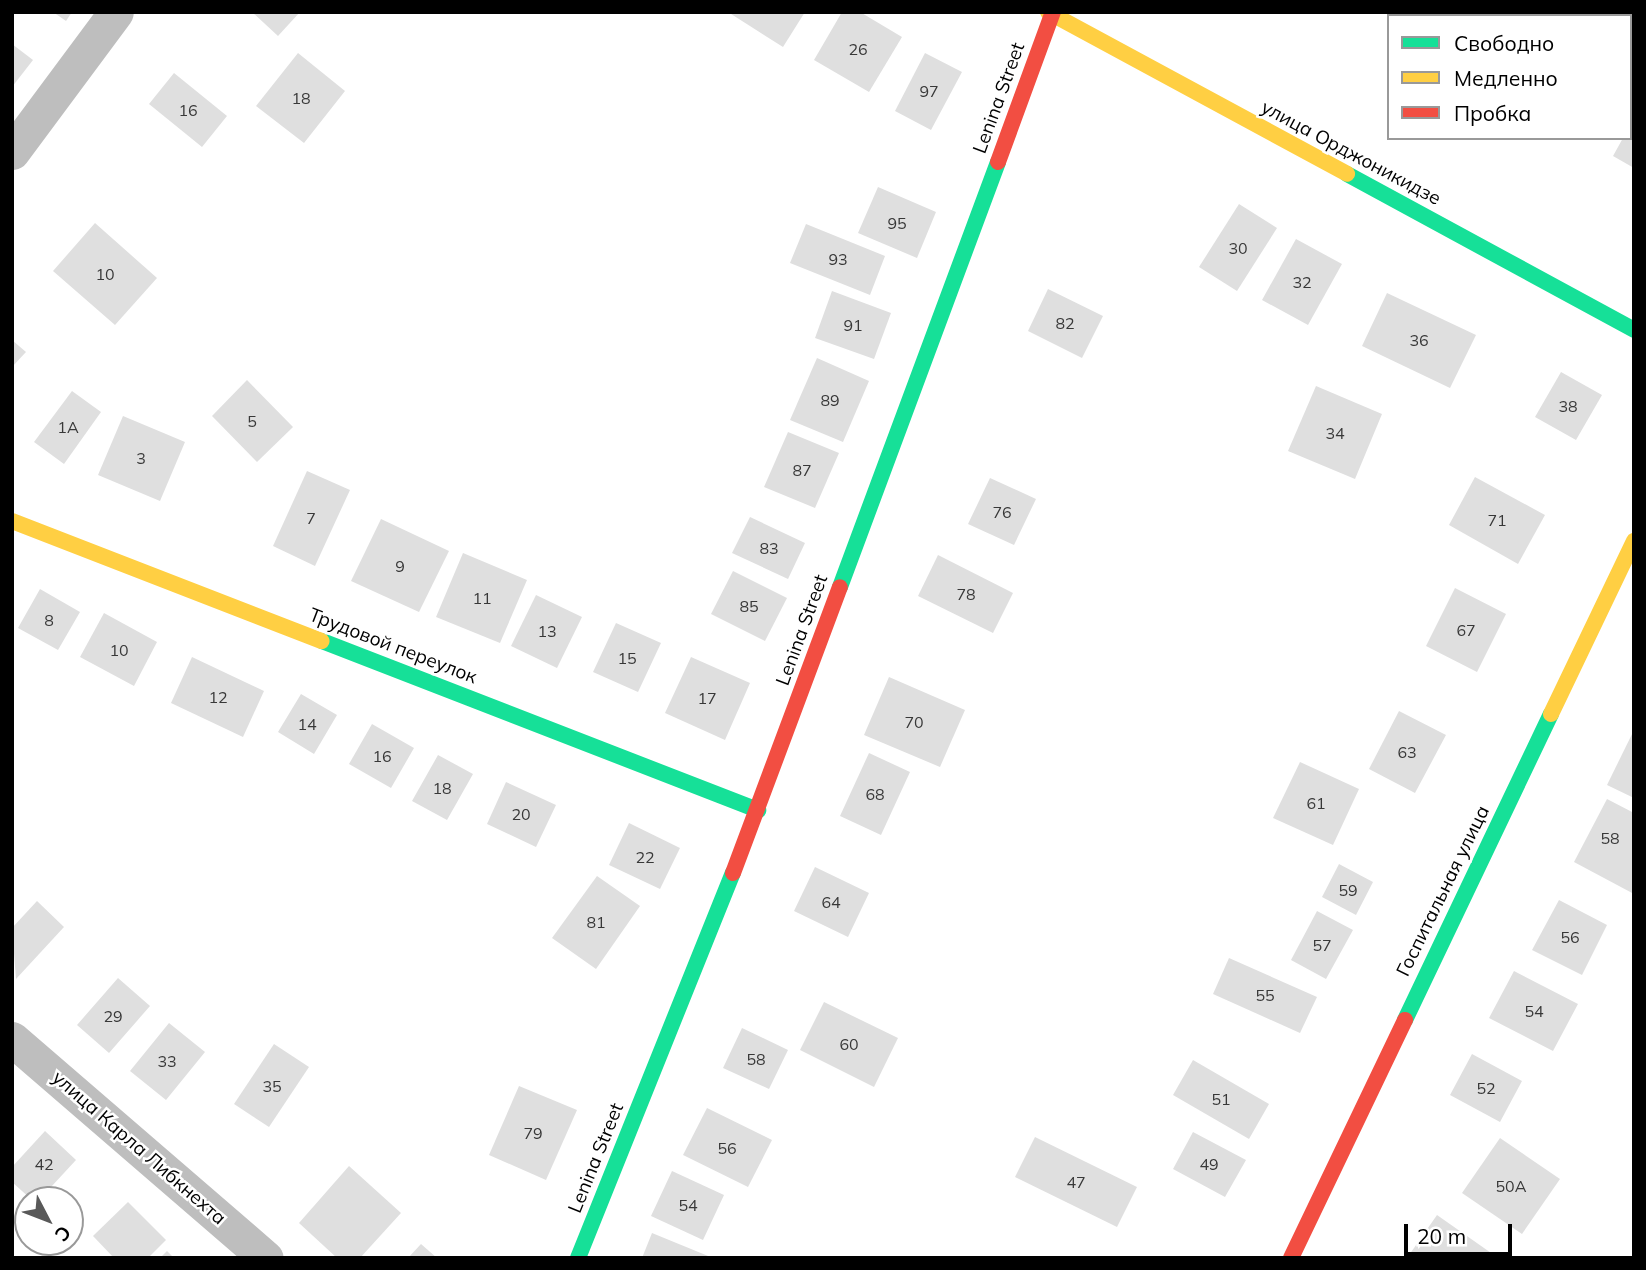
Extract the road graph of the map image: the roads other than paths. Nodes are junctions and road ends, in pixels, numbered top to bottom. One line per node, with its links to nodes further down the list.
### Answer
1 (116, 12): 3 (street)
2 (1051, 13): 4 (street, улица Орджоникидзе); 7 (street, Lenina Street)
3 (12, 152)
4 (1634, 330)
5 (12, 521): 7 (street, Трудовой переулок)
6 (1634, 541): 11 (street, Госпитальная улица)
7 (758, 810): 10 (street, Lenina Street)
8 (12, 1039): 9 (street, улица Карла Либкнехта)
9 (266, 1258)
10 (578, 1258)
11 (1291, 1258)

